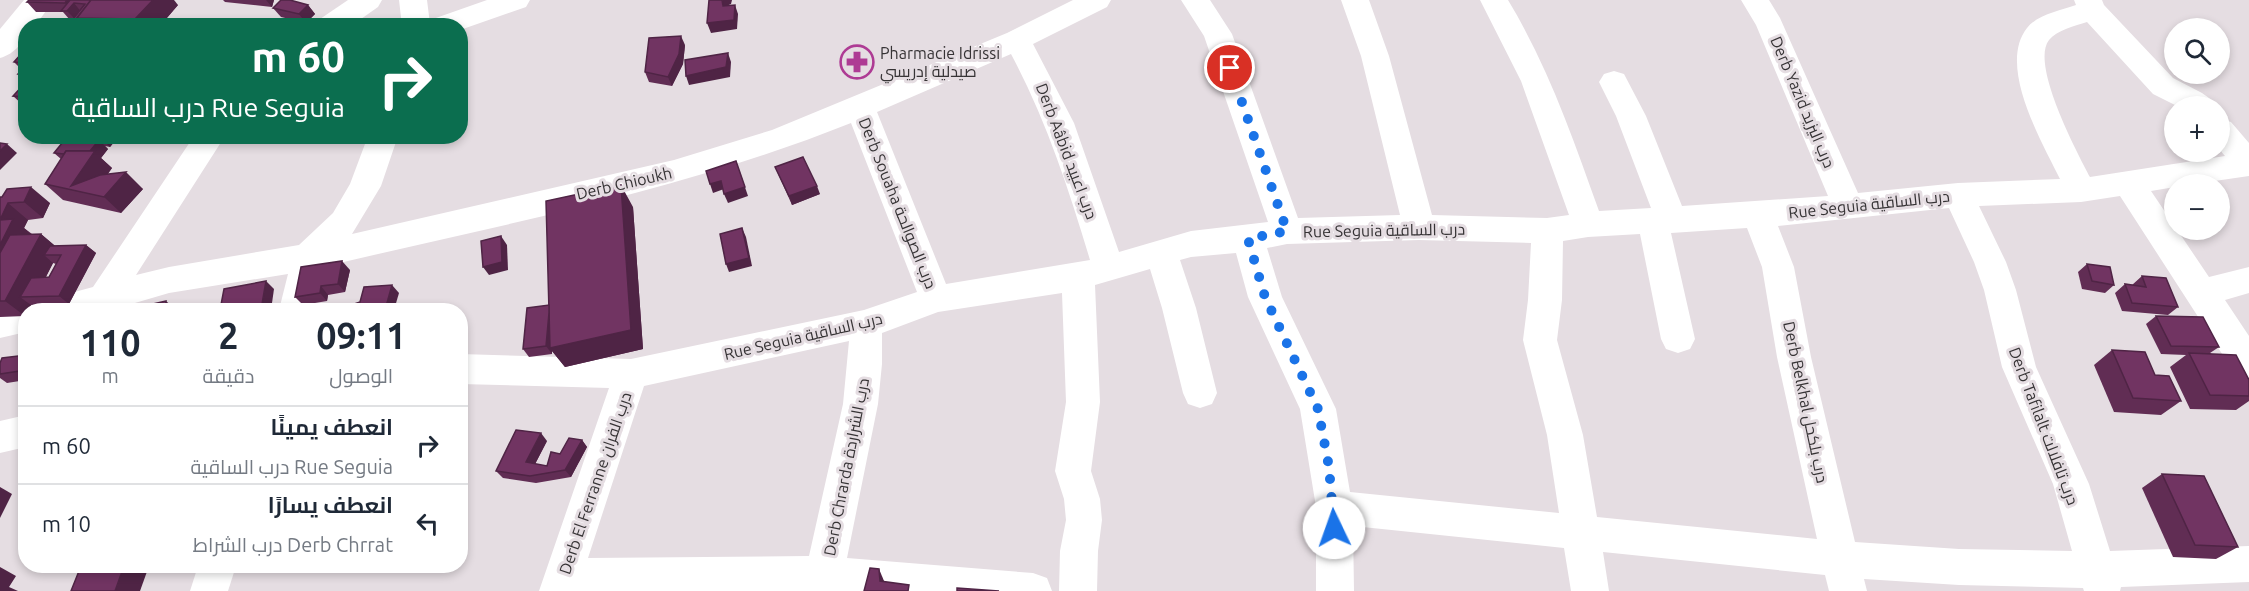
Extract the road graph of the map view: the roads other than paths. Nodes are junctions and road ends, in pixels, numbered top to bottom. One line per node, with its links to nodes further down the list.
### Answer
1 (40, 0): 11 (street)
2 (368, 0): 12 (street)
3 (413, 0): 13 (street)
4 (516, 0): 14 (street)
5 (1195, 0): 33 (street)
6 (1355, 0): 32 (street)
7 (1494, 0): 31 (street)
8 (1755, 0): 28 (street, Derb Yazid درب اليزيد)
9 (1094, 1): 16 (street, Derb Chioukh)
10 (2090, 5): 19 (street); 26 (street)
11 (25, 18)
12 (342, 18)
13 (415, 18)
14 (465, 18)
15 (18, 26): 17 (street)
16 (1017, 40): 20 (street, Derb Chioukh); 38 (street, Derb Aâbid درب اعبيد)
17 (0, 48)
18 (1614, 82): 30 (street)
19 (2182, 96)
20 (860, 107): 37 (street, Derb Chioukh); 41 (street, Derb Souaha درب الصوالحة)
21 (2230, 142): 24 (street)
22 (205, 144): 42 (street)
23 (380, 144): 37 (street)
24 (2249, 164): 25 (street, Rue Seguia درب الساقية)
25 (2129, 184): 26 (street, Rue Seguia درب الساقية); 40 (street)
26 (2081, 190): 27 (street, Rue Seguia درب الساقية)
27 (1958, 195): 28 (street, Rue Seguia درب الساقية); 61 (street, Derb Tafilalt درب تافلالت)
28 (1848, 206): 29 (street, Rue Seguia درب الساقية)
29 (1758, 215): 30 (street, Rue Seguia درب الساقية); 60 (street, Derb Belkhal درب بلكحل)
30 (1661, 220): 31 (street, Rue Seguia درب الساقية); 48 (street)
31 (1588, 224): 34 (street, Rue Seguia درب الساقية)
32 (1419, 227): 33 (street, Rue Seguia درب الساقية); 34 (street, Rue Seguia درب الساقية)
33 (1287, 231): 35 (street, Rue Seguia درب الساقية)
34 (1547, 231): 56 (street)
35 (1248, 239): 36 (street, Rue Seguia درب الساقية); 55 (street)
36 (1161, 252): 38 (street, Rue Seguia درب الساقية); 52 (street)
37 (308, 257): 42 (street, Derb Chioukh); 44 (street)
38 (1093, 272): 41 (street, Rue Seguia درب الساقية); 65 (street, Derb Aâbid درب اعبيد)
39 (2249, 280): 40 (street)
40 (2202, 292): 49 (street)
41 (936, 299): 47 (street, Rue Seguia درب الساقية)
42 (102, 300): 43 (street, Derb Chioukh)
43 (88, 303)
44 (297, 303)
45 (18, 320): 46 (street)
46 (0, 324)
47 (864, 324): 51 (street, Rue Seguia درب الساقية); 59 (street, Derb Chrarda درب الشراردة)
48 (1677, 339)
49 (2249, 367)
50 (468, 369): 51 (street, Rue Seguia درب الساقية)
51 (632, 374): 62 (street, Derb El Ferranne درب الفران)
52 (1200, 393)
53 (18, 433): 54 (street)
54 (0, 437)
55 (1334, 507): 56 (street); 66 (street)
56 (1582, 532): 60 (street); 67 (street)
57 (2249, 564): 61 (street)
58 (215, 573): 63 (street)
59 (824, 574): 62 (street); 64 (street)
60 (1843, 575): 61 (street)
61 (2099, 581)
62 (561, 583)
63 (209, 591)
64 (1033, 591)
65 (1078, 591)
66 (1335, 591)
67 (1590, 591)

